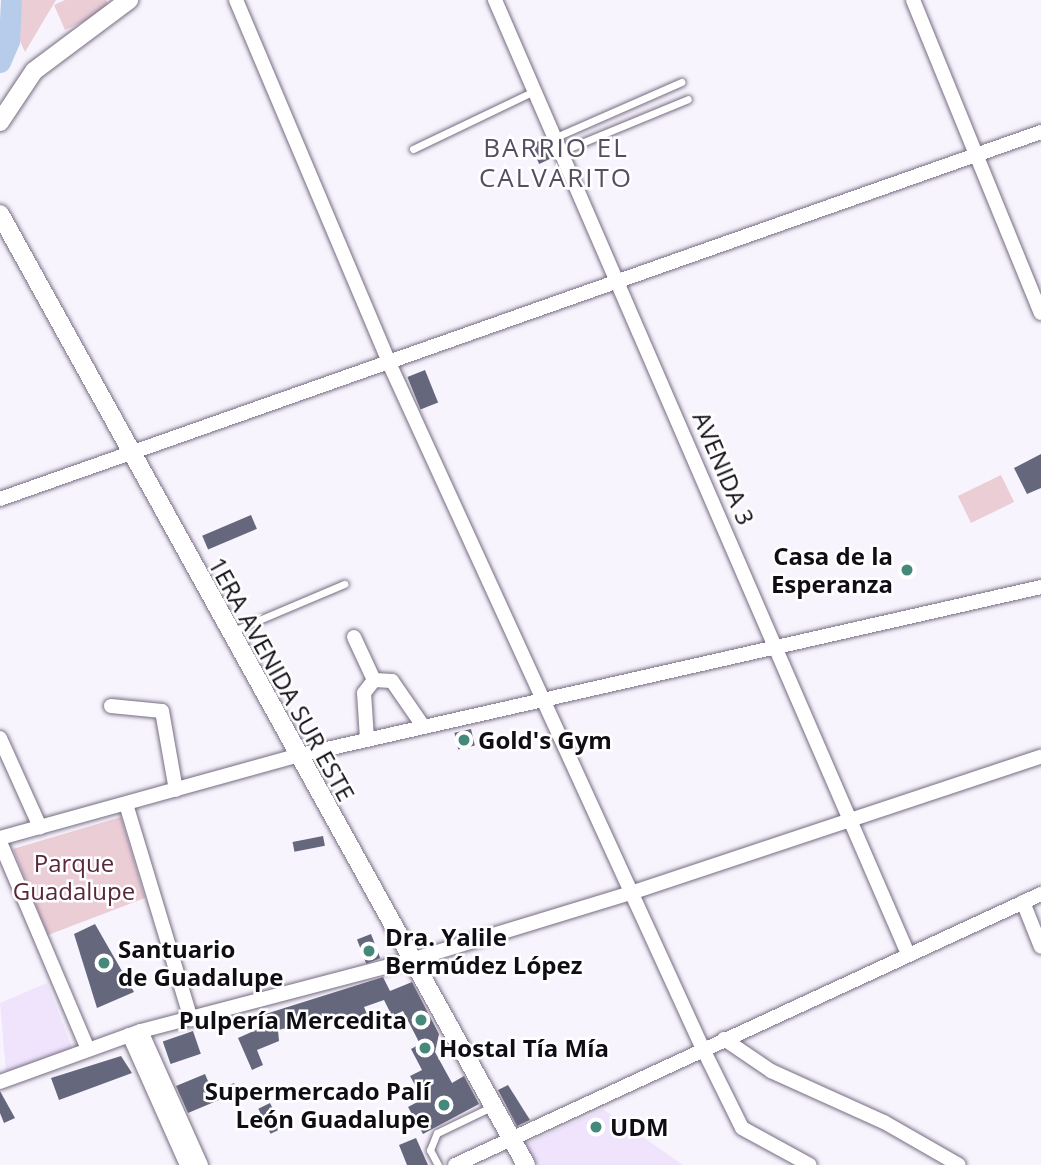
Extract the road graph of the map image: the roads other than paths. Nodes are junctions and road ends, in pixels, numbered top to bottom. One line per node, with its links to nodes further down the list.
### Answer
1 (129, 0): 8 (street)
2 (236, 0): 17 (street)
3 (495, 0): 6 (street, AVENIDA 3)
4 (913, 0): 13 (street)
5 (681, 82): 10 (lane)
6 (535, 91): 10 (street, AVENIDA 3); 11 (lane)
7 (688, 99): 12 (lane)
8 (0, 122)
9 (1041, 132): 13 (street)
10 (556, 137): 12 (street, AVENIDA 3)
11 (414, 149)
12 (562, 151): 15 (street, AVENIDA 3)
13 (975, 152): 15 (street); 16 (street)
14 (0, 214): 18 (street, 1ERA AVENIDA SUR ESTE)
15 (618, 278): 17 (street); 24 (street, AVENIDA 3)
16 (1041, 313)
17 (388, 363): 18 (street); 26 (street)
18 (131, 454): 19 (street); 22 (street, 1ERA AVENIDA SUR ESTE)
19 (0, 499)
20 (344, 584): 22 (lane)
21 (1041, 587): 24 (street)
22 (229, 633): 31 (street, 1ERA AVENIDA SUR ESTE)
23 (354, 637): 25 (street)
24 (776, 650): 26 (street); 35 (street, AVENIDA 3)
25 (374, 680): 28 (street); 30 (street)
26 (543, 700): 28 (street); 38 (street)
27 (111, 706): 33 (street)
28 (423, 726): 30 (street)
29 (0, 738): 36 (street)
30 (367, 739): 31 (street)
31 (296, 756): 33 (street); 43 (street, 1ERA AVENIDA SUR ESTE)
32 (1041, 757): 35 (street)
33 (176, 790): 34 (street)
34 (126, 804): 36 (street); 44 (street)
35 (854, 820): 38 (street); 42 (street, AVENIDA 3)
36 (40, 827): 37 (street)
37 (0, 840): 47 (street)
38 (631, 893): 43 (street); 48 (street)
39 (1041, 894): 40 (street)
40 (1023, 902): 41 (street); 42 (street)
41 (1041, 947)
42 (908, 954): 46 (street)
43 (408, 961): 44 (street); 50 (street, 1ERA AVENIDA SUR ESTE)
44 (191, 1019): 45 (street)
45 (135, 1033): 47 (street); 52 (street); 53 (street)
46 (724, 1039): 48 (street); 58 (street)
47 (88, 1049): 49 (street)
48 (703, 1049): 51 (street); 57 (street)
49 (0, 1082)
50 (491, 1107): 51 (street, 1ERA AVENIDA SUR ESTE); 54 (lane)
51 (511, 1140): 55 (street); 56 (street, 1ERA AVENIDA SUR ESTE)
52 (187, 1165)
53 (201, 1165)
54 (438, 1165)
55 (455, 1165)
56 (526, 1165)
57 (810, 1165)
58 (959, 1165)

